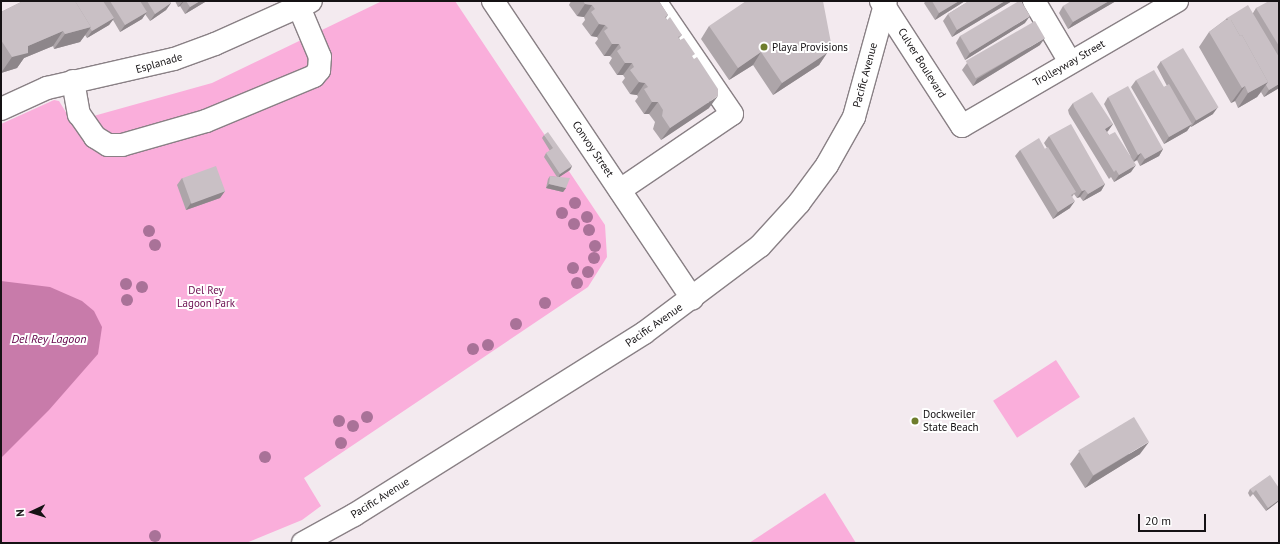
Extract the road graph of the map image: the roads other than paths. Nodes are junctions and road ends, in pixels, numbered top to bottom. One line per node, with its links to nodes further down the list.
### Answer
1 (493, 1): 11 (street, Convoy Street)
2 (655, 1): 11 (street)
3 (1034, 1): 7 (street)
4 (1177, 1): 7 (street, Trolleyway Street)
5 (884, 2): 10 (street, Culver Boulevard); 12 (street, Pacific Avenue)
6 (305, 4): 8 (street, Esplanade); 8 (street)
7 (1070, 62): 10 (street, Trolleyway Street)
8 (74, 81): 9 (street, Esplanade)
9 (1, 109)
10 (962, 126)
11 (620, 190): 12 (street, Convoy Street)
12 (692, 298): 13 (street, Pacific Avenue)
13 (303, 543)

